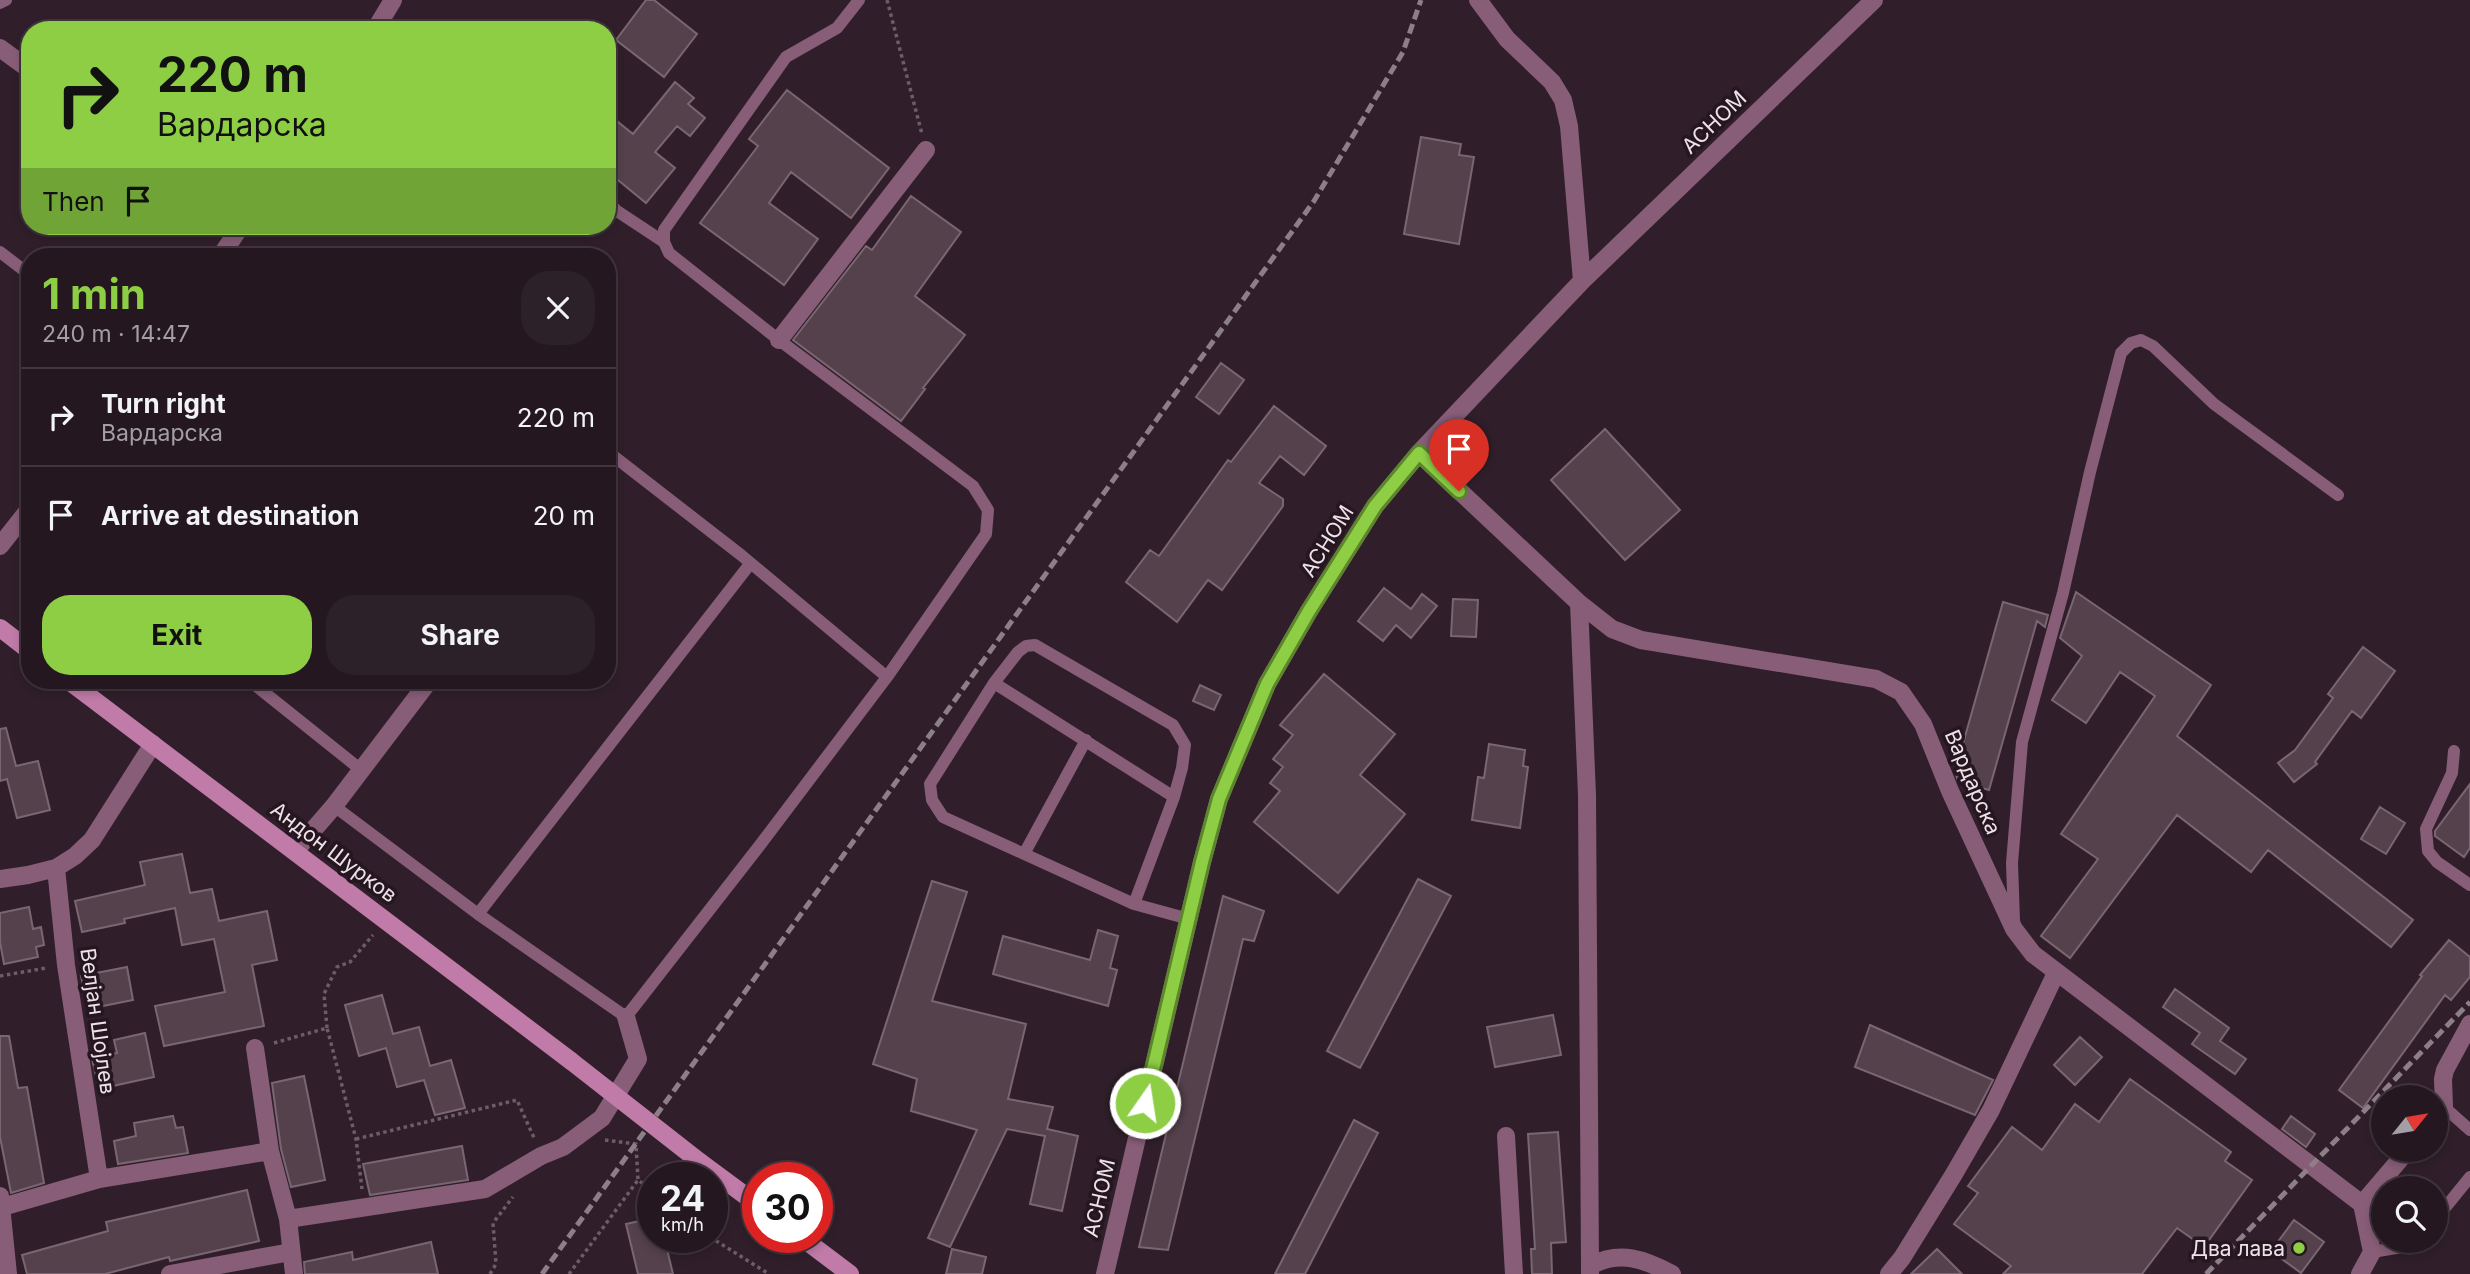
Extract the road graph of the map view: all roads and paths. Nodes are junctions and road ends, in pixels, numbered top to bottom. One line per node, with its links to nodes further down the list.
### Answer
1 (6, 0): 7 (lane)
2 (393, 0): 8 (street)
3 (859, 0): 13 (lane)
4 (887, 0): 11 (path)
5 (1478, 0): 16 (street)
6 (1874, 0): 16 (street, АСНОМ)
7 (0, 3)
8 (380, 21)
9 (0, 48): 10 (street)
10 (21, 63)
11 (926, 150): 17 (street)
12 (616, 210): 13 (lane)
13 (664, 242): 17 (lane)
14 (0, 252): 15 (lane)
15 (21, 268)
16 (1582, 281): 18 (street, АСНОМ)
17 (779, 340): 27 (lane)
18 (1419, 453): 24 (street, Вардарска); 45 (street, АСНОМ)
19 (616, 458): 23 (lane)
20 (2338, 495): 47 (lane)
21 (21, 519): 22 (street)
22 (0, 546)
23 (750, 564): 27 (lane); 44 (lane)
24 (1579, 603): 47 (street, Вардарска); 80 (street)
25 (0, 628): 26 (main road)
26 (21, 644)
27 (887, 677): 51 (lane)
28 (994, 683): 32 (lane); 36 (lane); 39 (lane)
29 (80, 689): 33 (main road, Андон Шурков)
30 (260, 689): 35 (lane)
31 (423, 689): 35 (street)
32 (1086, 740): 36 (lane); 39 (lane)
33 (153, 744): 38 (main road, Андон Шурков); 40 (street)
34 (2454, 751): 42 (lane)
35 (360, 769): 37 (street)
36 (1174, 797): 43 (lane)
37 (334, 806): 38 (street); 44 (lane)
38 (295, 851): 46 (main road, Андон Шурков)
39 (1024, 854): 43 (lane)
40 (56, 868): 41 (street); 48 (street, Велјан Шојлев)
41 (0, 879)
42 (2470, 885)
43 (1134, 904): 45 (lane)
44 (478, 914): 51 (lane)
45 (1189, 919): 88 (street, АСНОМ)
46 (386, 920): 53 (path); 69 (main road, Андон Шурков, bridge)
47 (2014, 929): 49 (street, Вардарска)
48 (66, 965): 50 (path); 66 (street, Велјан Шојлев)
49 (2056, 973): 71 (street, Вардарска); 91 (street)
50 (0, 976)
51 (626, 1017): 59 (street)
52 (2470, 1024): 55 (street)
53 (327, 1028): 54 (path); 60 (path)
54 (255, 1048): 61 (street)
55 (2442, 1085)
56 (2448, 1115): 57 (lane)
57 (2468, 1122)
58 (1506, 1136): 89 (street)
59 (579, 1137): 62 (street); 63 (path)
60 (356, 1139): 62 (path); 73 (path)
61 (270, 1151): 66 (street); 74 (street)
62 (541, 1156): 73 (street)
63 (637, 1162)
64 (2398, 1162): 71 (street)
65 (2470, 1177): 72 (lane)
66 (99, 1179): 70 (street)
67 (637, 1181): 85 (path)
68 (517, 1190): 84 (path)
69 (742, 1193)
70 (1, 1201): 81 (street)
71 (2362, 1204): 75 (street)
72 (2448, 1204)
73 (365, 1209): 74 (street)
74 (288, 1219): 77 (street)
75 (2371, 1247)
76 (728, 1248): 86 (path)
77 (291, 1252): 82 (street); 83 (street)
78 (822, 1253): 87 (main road)
79 (2371, 1253): 92 (street)
80 (1590, 1270): 90 (street)
81 (8, 1274)
82 (170, 1274)
83 (294, 1274)
84 (490, 1274)
85 (569, 1274)
86 (769, 1274)
87 (850, 1274)
88 (1107, 1274)
89 (1514, 1274)
90 (1672, 1274)
91 (1889, 1274)
92 (2360, 1274)

